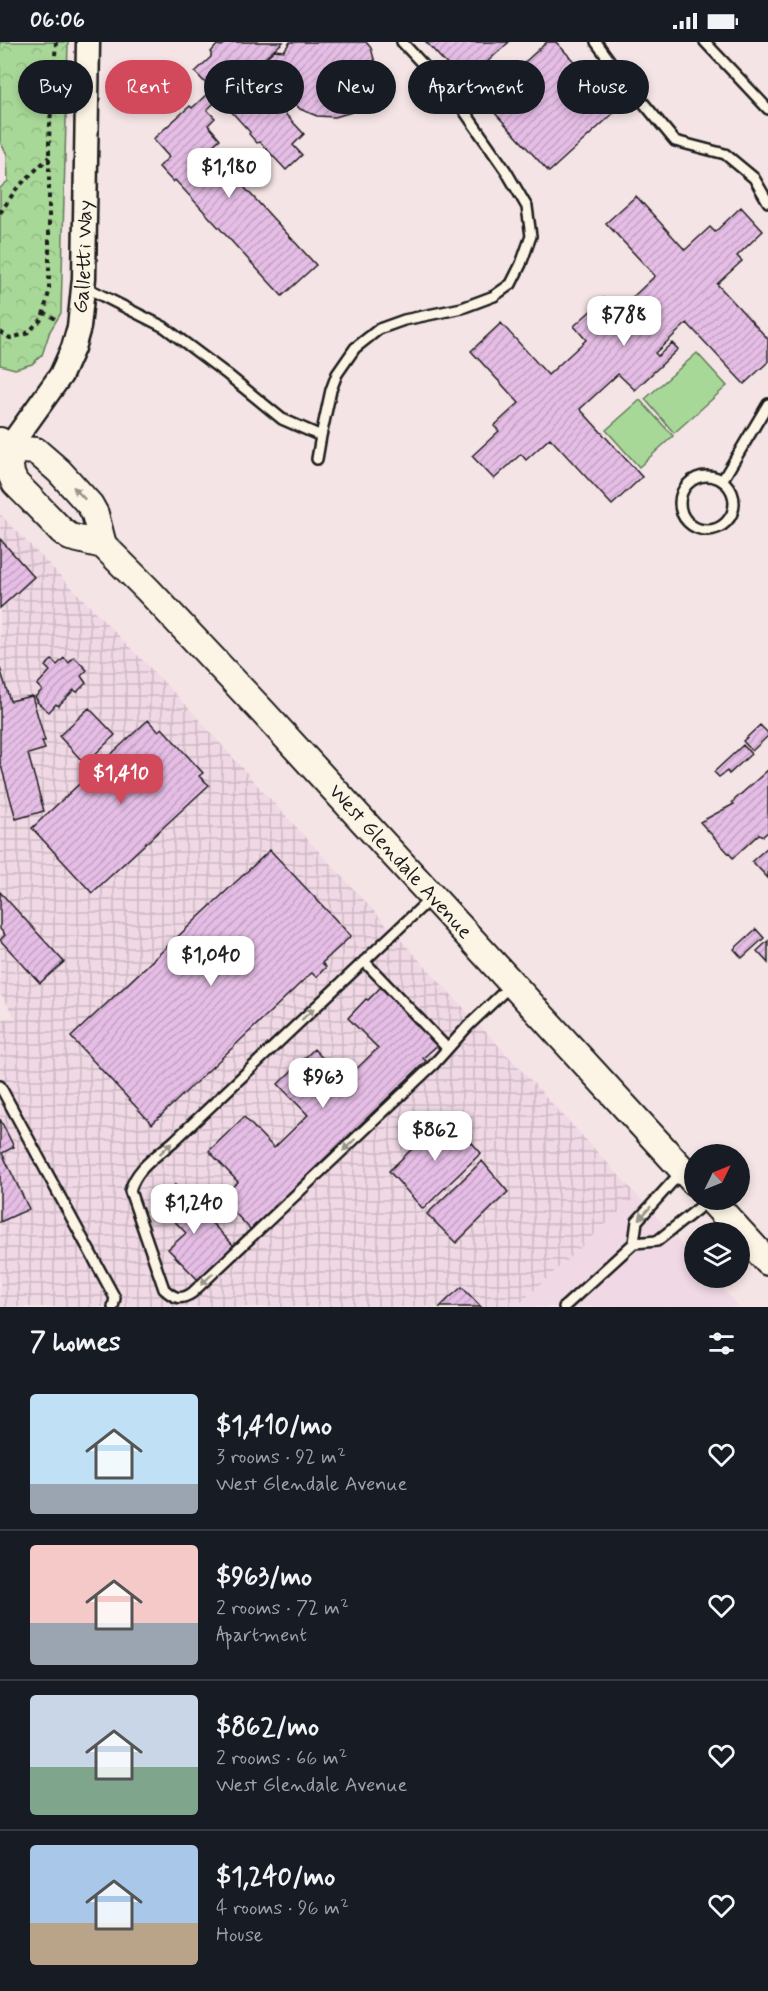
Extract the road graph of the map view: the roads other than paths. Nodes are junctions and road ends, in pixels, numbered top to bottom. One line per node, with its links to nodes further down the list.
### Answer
1 (88, 42): 7 (street, Galletti Way)
2 (402, 42): 9 (lane)
3 (596, 42): 6 (lane)
4 (705, 42): 5 (lane)
5 (768, 110)
6 (768, 201)
7 (84, 286): 9 (lane); 10 (street, Galletti Way)
8 (768, 404): 12 (lane)
9 (321, 436): 11 (lane)
10 (4, 445): 13 (main road); 13 (main road, West Glendale Avenue, one-way to 10)
11 (317, 459)
12 (722, 481): 12 (lane)
13 (103, 545): 14 (main road, West Glendale Avenue)
14 (433, 896): 15 (lane); 16 (main road, West Glendale Avenue)
15 (364, 961): 17 (lane); 17 (lane, one-way to 15)
16 (513, 984): 17 (lane); 19 (main road, West Glendale Avenue)
17 (447, 1048)
18 (0, 1086): 25 (lane)
19 (684, 1171)
20 (684, 1180): 23 (lane, one-way to 23)
21 (697, 1210): 23 (lane)
22 (719, 1210): 24 (main road)
23 (634, 1243): 26 (lane)
24 (768, 1262)
25 (114, 1307)
26 (564, 1307)

